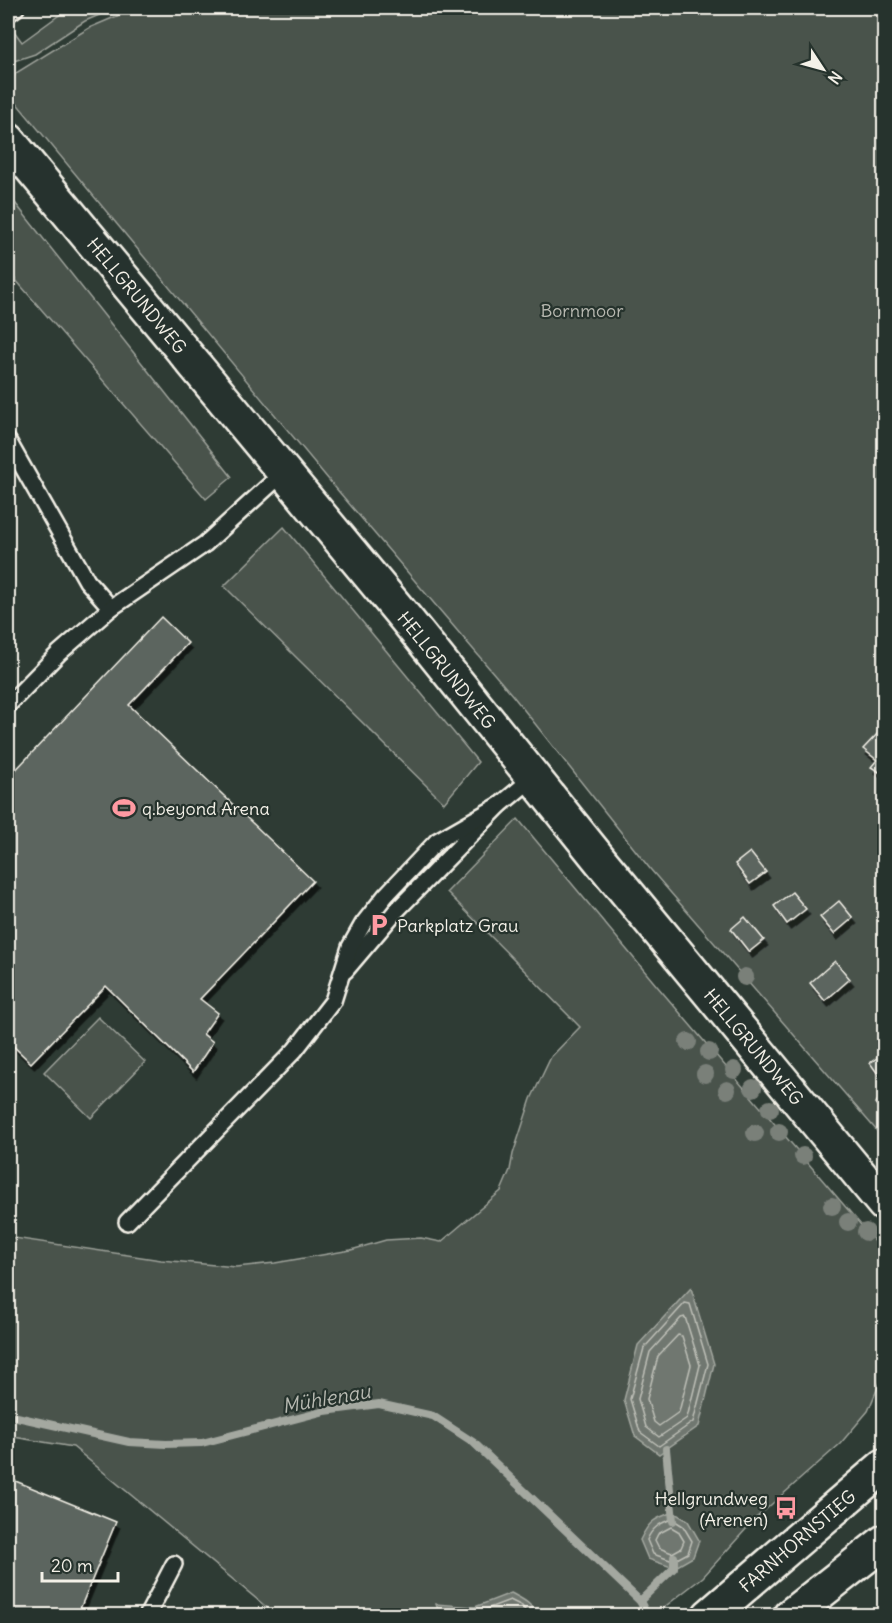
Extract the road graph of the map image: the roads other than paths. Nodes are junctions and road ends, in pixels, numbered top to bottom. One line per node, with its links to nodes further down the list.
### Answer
1 (8, 140): 3 (street, HELLGRUNDWEG)
2 (8, 441): 4 (lane)
3 (284, 471): 4 (lane); 6 (street, HELLGRUNDWEG)
4 (111, 608): 5 (lane)
5 (8, 705)
6 (534, 777): 7 (street, HELLGRUNDWEG); 8 (lane)
7 (885, 1204)
8 (127, 1222)
9 (880, 1466): 13 (street, FARNHORNSTIEG)
10 (885, 1542): 14 (street)
11 (174, 1564): 12 (lane)
12 (147, 1616)
13 (709, 1616)
14 (790, 1616)

